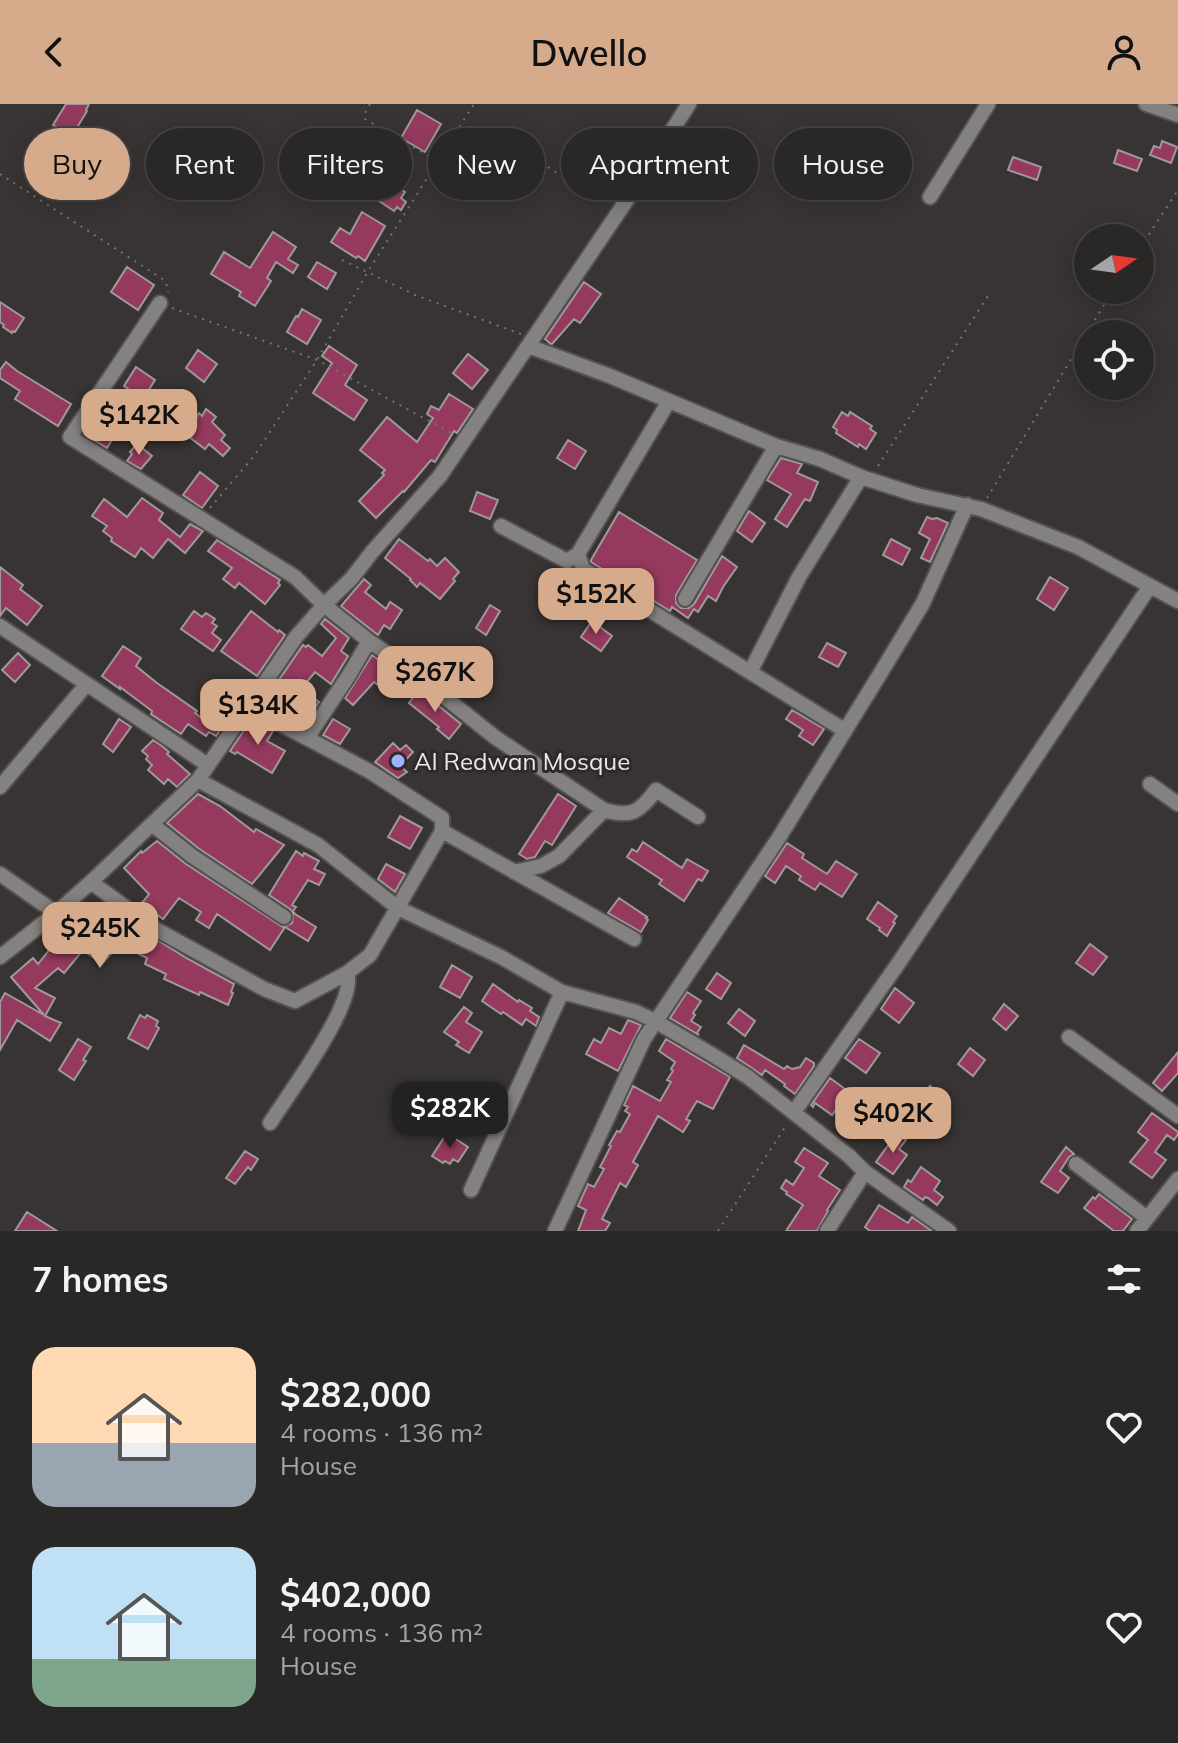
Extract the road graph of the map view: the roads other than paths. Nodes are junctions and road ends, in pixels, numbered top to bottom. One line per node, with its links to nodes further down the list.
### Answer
1 (689, 104): 7 (street)
2 (988, 104): 5 (street)
3 (1146, 104): 4 (street)
4 (1178, 115)
5 (930, 197)
6 (160, 303): 17 (street)
7 (531, 342): 8 (street); 17 (street)
8 (669, 401): 9 (street); 13 (street)
9 (776, 446): 10 (street); 15 (street)
10 (865, 478): 11 (street); 20 (street)
11 (974, 507): 14 (street); 23 (street)
12 (501, 526): 13 (street)
13 (578, 554): 20 (street)
14 (1150, 586): 16 (street); 46 (street)
15 (685, 599)
16 (1178, 601)
17 (324, 605): 19 (street); 22 (street)
18 (0, 626): 21 (street)
19 (369, 641): 24 (street); 30 (street)
20 (750, 672): 23 (street)
21 (86, 685): 25 (street); 28 (street)
22 (248, 707): 24 (street); 25 (street)
23 (844, 730): 44 (street)
24 (307, 738): 33 (street)
25 (208, 765): 26 (street)
26 (198, 780): 32 (street); 37 (street)
27 (1150, 784): 29 (street)
28 (0, 787)
29 (1178, 804)
30 (604, 810): 31 (street); 34 (street)
31 (698, 817)
32 (153, 825): 36 (street); 39 (street)
33 (442, 831): 34 (street); 37 (street)
34 (514, 872): 40 (street)
35 (0, 874): 38 (street)
36 (91, 882): 38 (street); 42 (street)
37 (398, 908): 42 (street); 43 (street)
38 (56, 913): 41 (street)
39 (284, 917)
40 (634, 939)
41 (0, 957)
42 (347, 973): 48 (street)
43 (562, 992): 44 (street); 52 (street)
44 (655, 1021): 46 (street); 55 (street)
45 (1069, 1037): 47 (street)
46 (794, 1112): 50 (street)
47 (1178, 1116)
48 (270, 1123)
49 (1076, 1164): 53 (street)
50 (865, 1172): 54 (street); 56 (street)
51 (1178, 1179): 53 (street)
52 (471, 1190)
53 (1147, 1218): 57 (street)
54 (942, 1229)
55 (555, 1231)
56 (827, 1231)
57 (1137, 1231)

